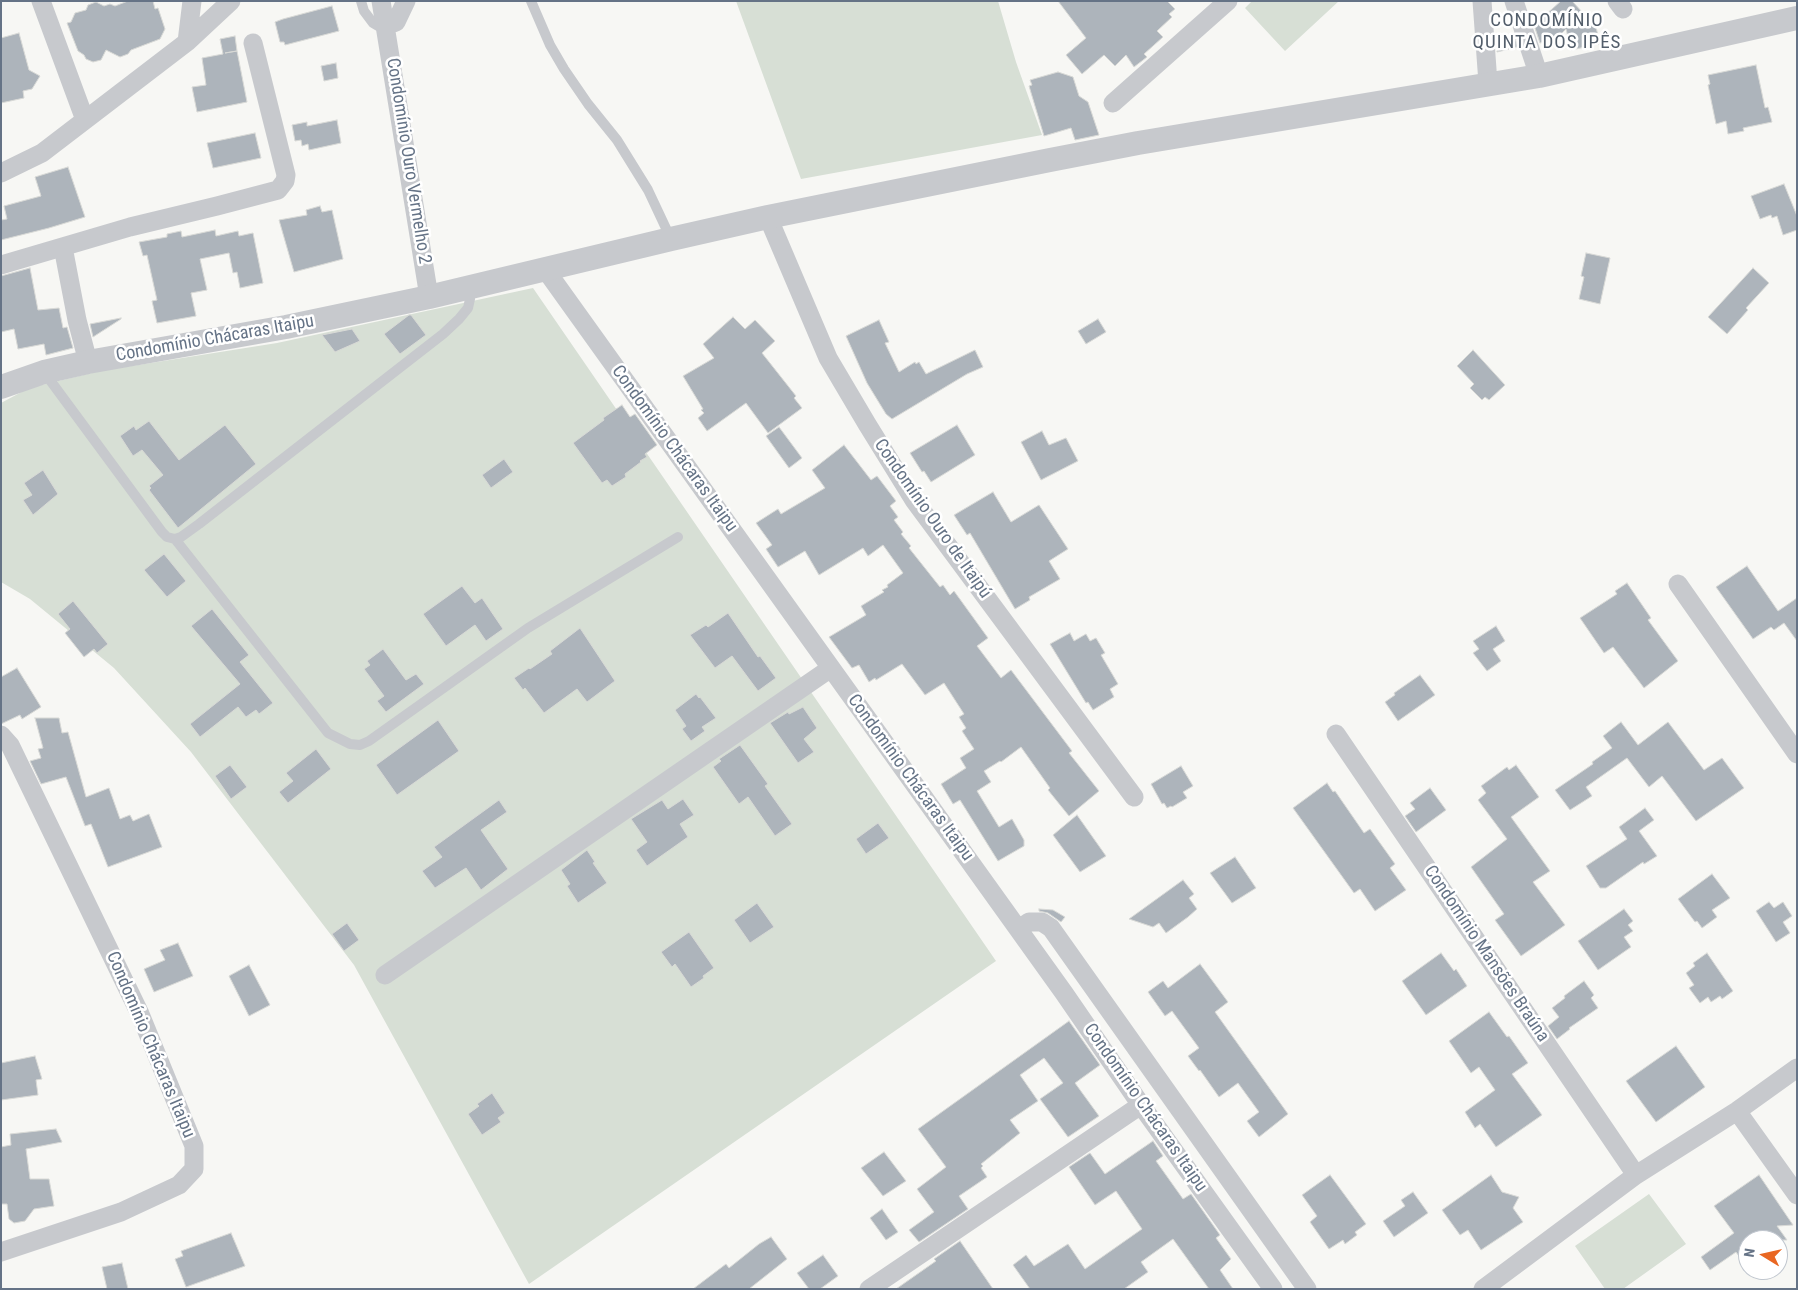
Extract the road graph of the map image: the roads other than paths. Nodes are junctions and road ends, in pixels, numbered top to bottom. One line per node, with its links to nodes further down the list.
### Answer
1 (41, 1): 18 (street)
2 (192, 1): 13 (street)
3 (231, 1): 13 (street)
4 (361, 1): 12 (lane)
5 (381, 1): 12 (street, Condomínio Ouro Vermelho 2)
6 (406, 1): 12 (street)
7 (531, 1): 21 (lane)
8 (1228, 1): 17 (street)
9 (1482, 1): 16 (street)
10 (1514, 1): 15 (street)
11 (1797, 18): 15 (street, Condomínio Chácaras Itaipu)
12 (386, 26): 26 (street, Condomínio Ouro Vermelho 2)
13 (187, 42): 18 (street)
14 (253, 43): 22 (street)
15 (1539, 76): 16 (street, Condomínio Chácaras Itaipu)
16 (1488, 84): 20 (street, Condomínio Chácaras Itaipu)
17 (1113, 103)
18 (85, 120): 19 (street)
19 (1, 173)
20 (768, 217): 21 (street, Condomínio Chácaras Itaipu); 37 (street, Condomínio Ouro de Itaipú)
21 (671, 238): 24 (street, Condomínio Chácaras Itaipu)
22 (63, 247): 23 (street); 27 (street)
23 (1, 265)
24 (545, 269): 25 (street, Condomínio Chácaras Itaipu); 33 (street, Condomínio Chácaras Itaipu)
25 (470, 287): 26 (street, Condomínio Chácaras Itaipu); 31 (lane)
26 (430, 297): 27 (street, Condomínio Chácaras Itaipu)
27 (88, 362): 28 (street, Condomínio Chácaras Itaipu)
28 (44, 372): 29 (street, Condomínio Chácaras Itaipu); 31 (lane)
29 (1, 387)
30 (678, 537): 31 (lane)
31 (175, 539)
32 (1678, 584): 36 (street)
33 (831, 668): 38 (street, Condomínio Chácaras Itaipu); 39 (street)
34 (1336, 734): 43 (street, Condomínio Mansões Braúna)
35 (1, 735): 45 (street, Condomínio Chácaras Itaipu)
36 (1797, 754)
37 (1134, 797)
38 (1019, 929): 41 (street, Condomínio Chácaras Itaipu); 48 (street)
39 (385, 975)
40 (1797, 1068): 42 (street)
41 (1141, 1105): 46 (street, Condomínio Chácaras Itaipu); 47 (street)
42 (1737, 1111): 43 (street); 44 (street)
43 (1636, 1175): 49 (street)
44 (1797, 1195)
45 (1, 1252)
46 (1268, 1287)
47 (869, 1289)
48 (1307, 1289)
49 (1483, 1289)

